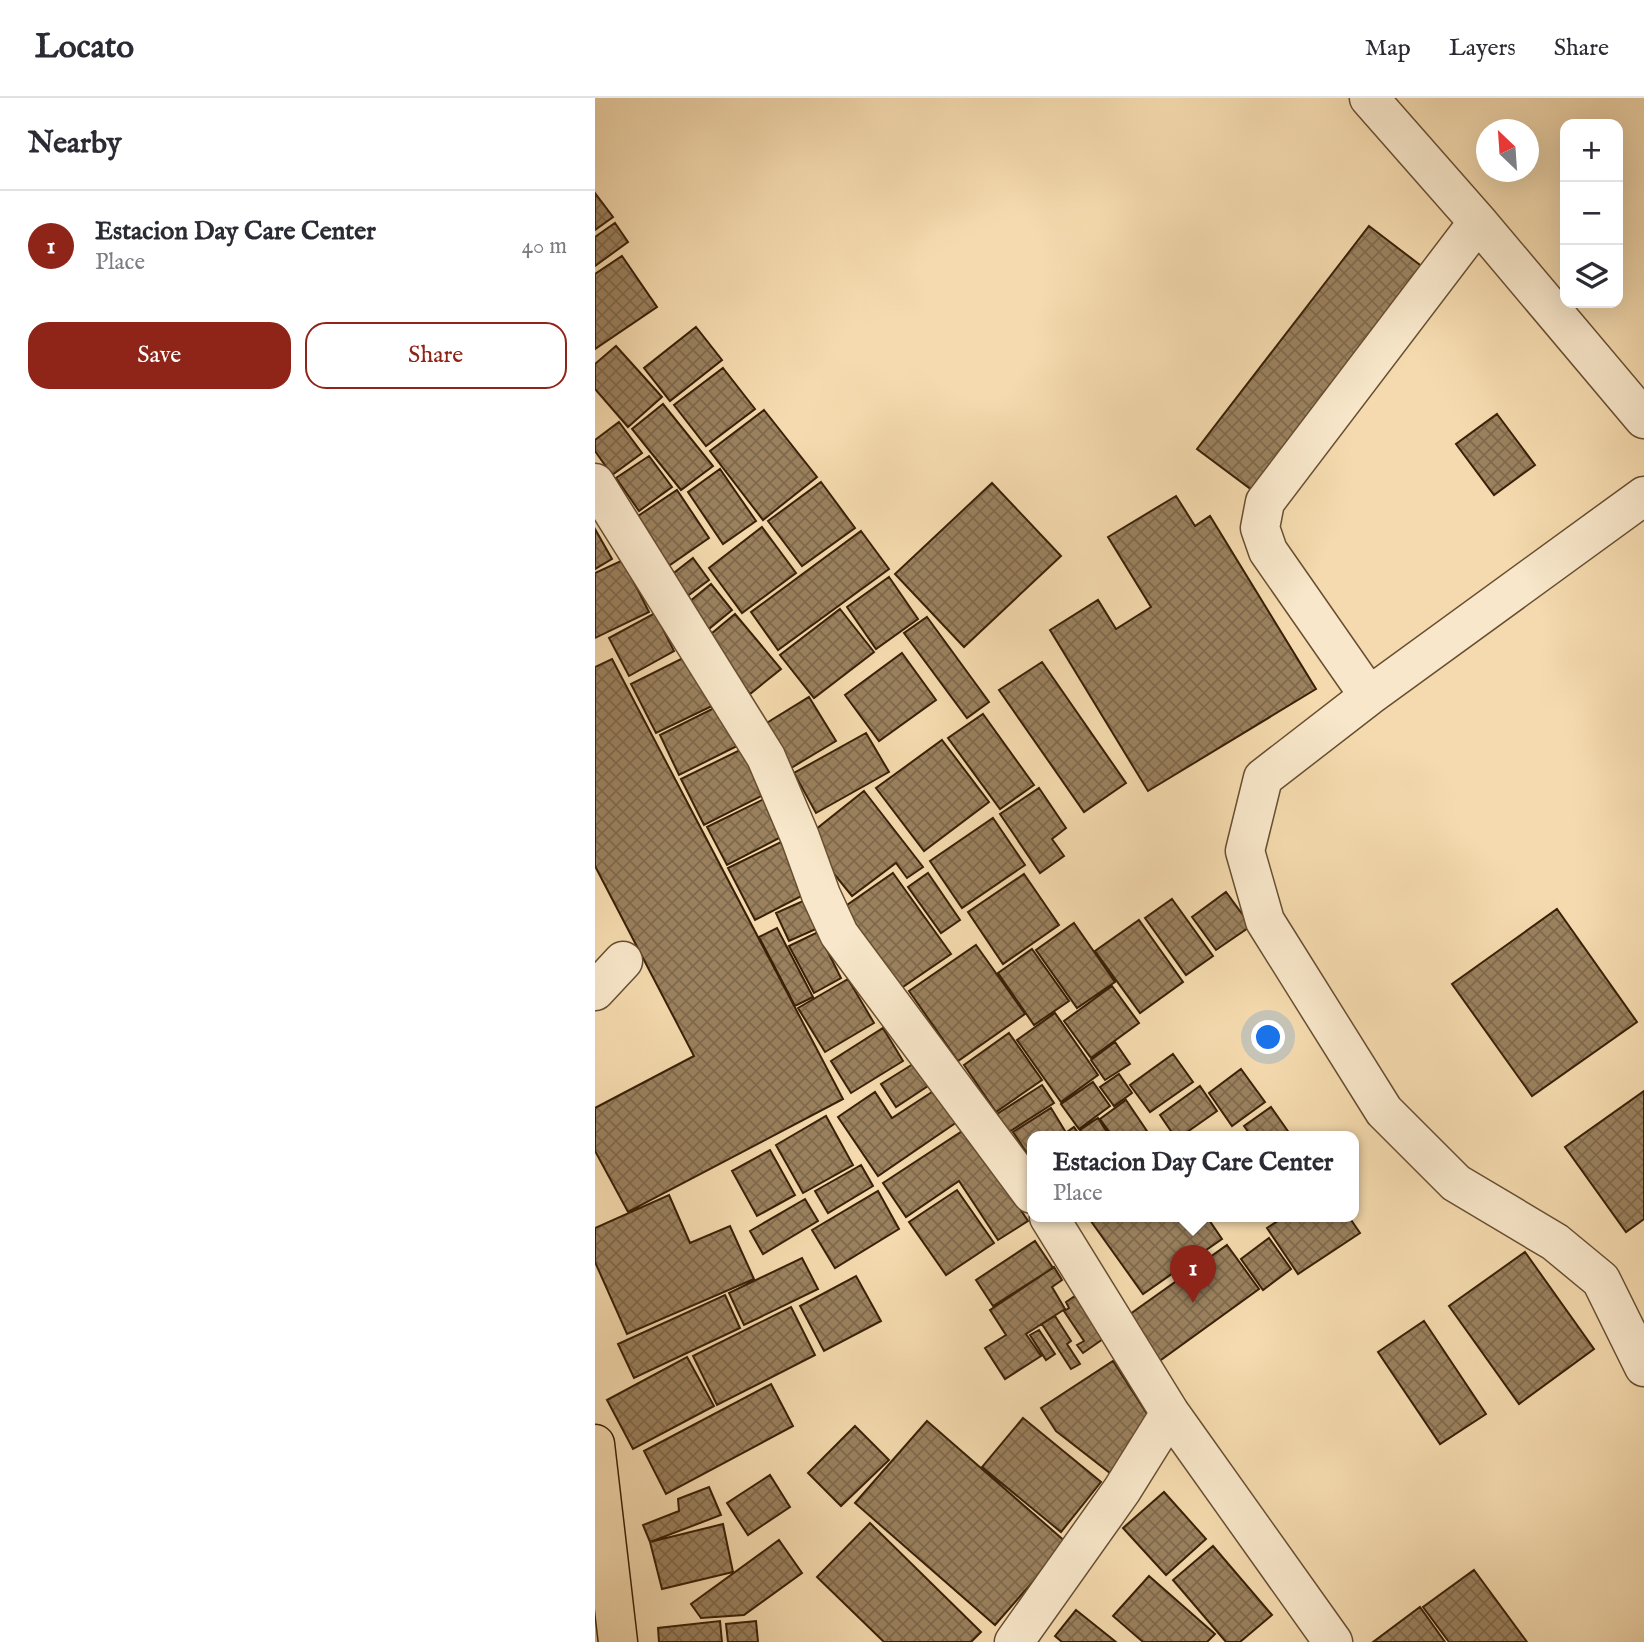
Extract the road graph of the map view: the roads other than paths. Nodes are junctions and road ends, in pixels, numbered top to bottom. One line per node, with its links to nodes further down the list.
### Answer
1 (1369, 98): 2 (street)
2 (1478, 222): 3 (street); 6 (street)
3 (1644, 419)
4 (595, 483): 9 (street)
5 (1644, 496): 6 (street)
6 (1369, 696): 11 (street)
7 (623, 961): 8 (street)
8 (595, 991)
9 (1027, 1187)
10 (1053, 1222): 12 (street)
11 (1644, 1367)
12 (1170, 1413): 15 (street); 16 (street)
13 (595, 1444): 14 (main road)
14 (618, 1642)
15 (1014, 1642)
16 (1333, 1642)

